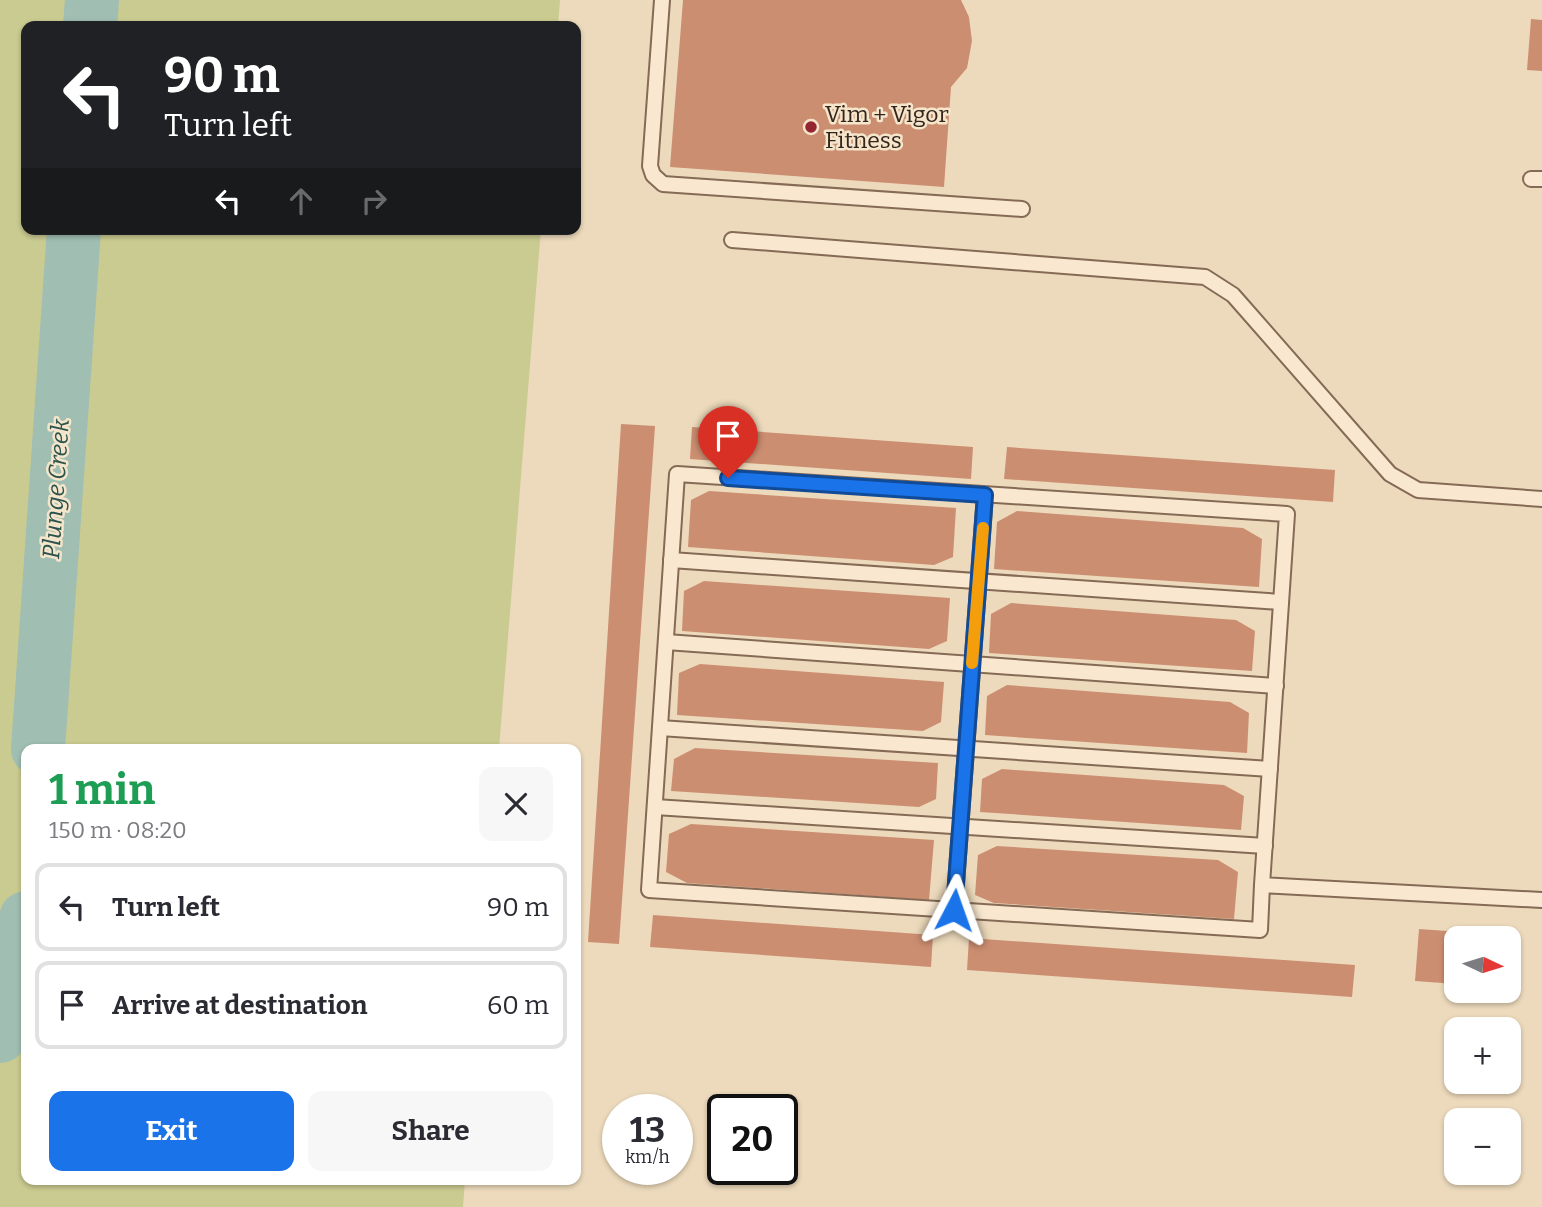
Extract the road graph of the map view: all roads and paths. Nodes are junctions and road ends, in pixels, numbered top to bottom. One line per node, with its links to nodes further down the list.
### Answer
1 (662, 0): 2 (lane)
2 (1022, 209)
3 (732, 240): 5 (lane)
4 (985, 495): 6 (lane); 7 (lane); 8 (lane)
5 (1542, 499)
6 (671, 560): 7 (lane); 9 (lane)
7 (979, 581): 8 (lane); 10 (lane)
8 (1281, 602): 11 (lane)
9 (666, 642): 10 (lane); 12 (lane)
10 (972, 664): 11 (lane); 13 (lane)
11 (1276, 686): 14 (lane)
12 (660, 728): 13 (lane); 15 (lane)
13 (966, 747): 14 (lane); 16 (lane)
14 (1270, 769): 17 (lane)
15 (655, 807): 16 (lane); 20 (lane)
16 (960, 826): 17 (lane); 20 (lane)
17 (1265, 846): 18 (lane)
18 (1262, 885): 19 (lane); 20 (lane)
19 (1542, 900)
20 (954, 910)

